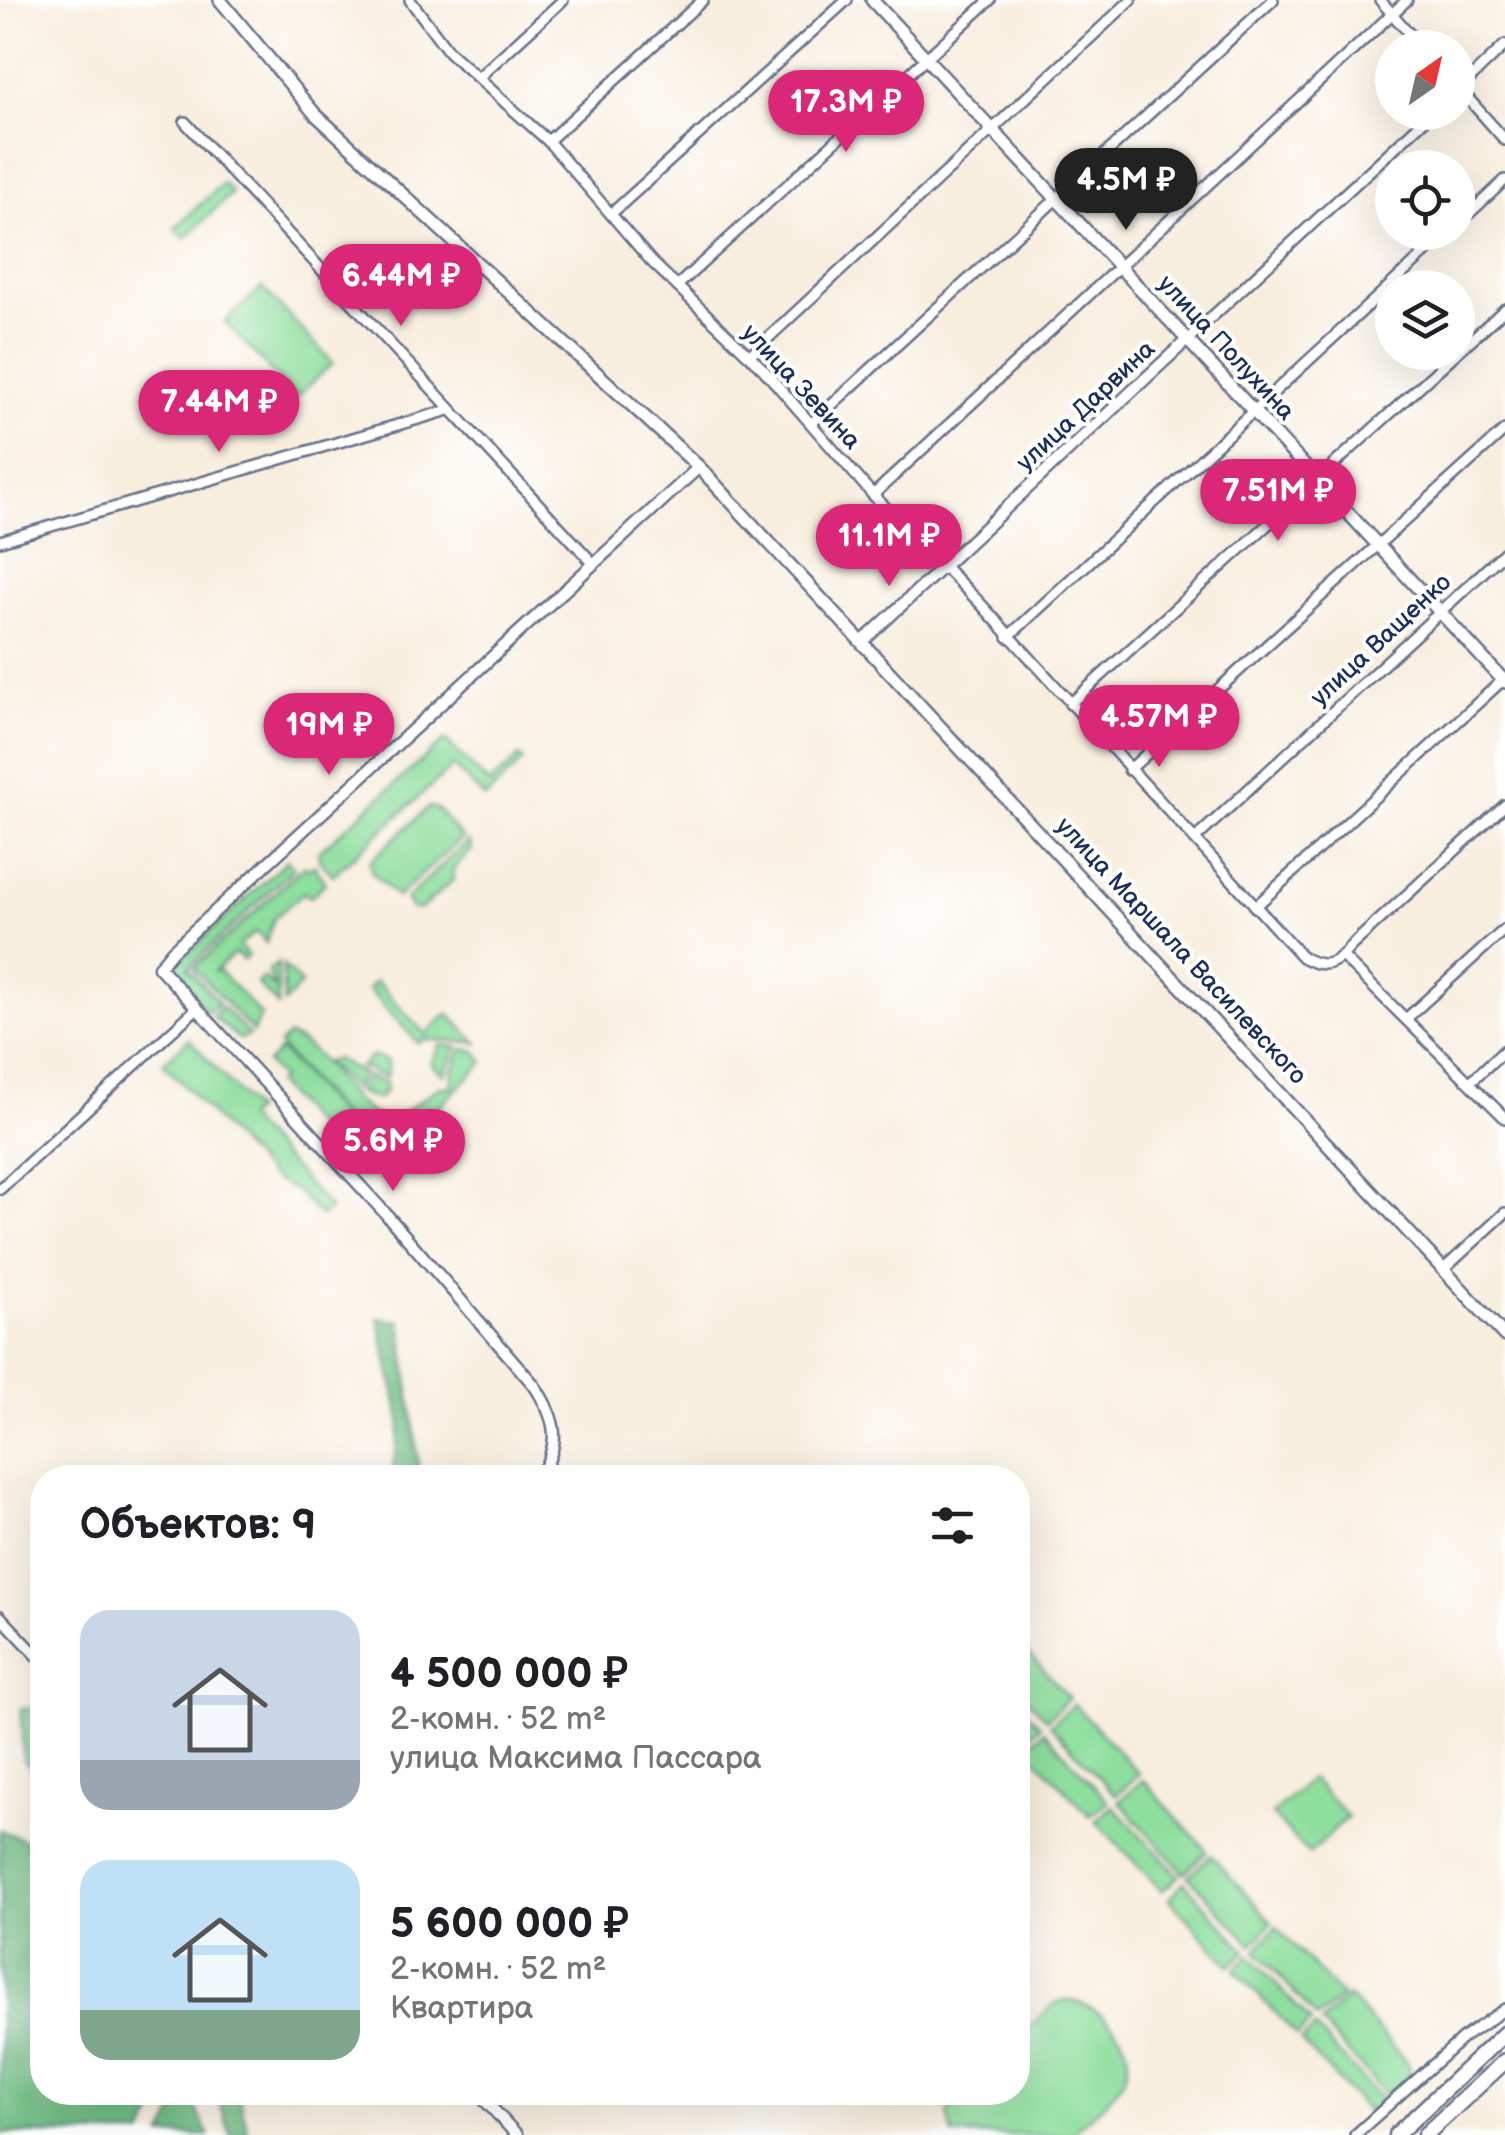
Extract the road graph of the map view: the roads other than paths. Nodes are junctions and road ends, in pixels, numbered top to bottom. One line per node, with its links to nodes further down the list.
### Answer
1 (220, 0): 39 (main road, улица Маршала Василевского)
2 (426, 0): 12 (street)
3 (562, 0): 18 (street)
4 (702, 0): 24 (street)
5 (847, 0): 28 (street)
6 (1131, 0): 21 (street)
7 (1274, 0): 26 (street)
8 (1380, 0): 13 (street)
9 (1408, 0): 13 (street)
10 (989, 1): 16 (street)
11 (877, 2): 16 (main road, улица Полухина)
12 (413, 4): 18 (street, улица Зевина)
13 (1393, 14): 14 (street); 30 (street)
14 (1407, 30)
15 (1505, 45): 17 (street)
16 (924, 56): 21 (main road, улица Полухина); 31 (street)
17 (1475, 73)
18 (479, 77): 24 (street, улица Зевина)
19 (1475, 107): 23 (street)
20 (184, 122): 35 (street)
21 (991, 128): 26 (main road, улица Полухина); 34 (street)
22 (1414, 130): 33 (street, улица Дарвина)
23 (1505, 140)
24 (548, 141): 28 (street, улица Зевина)
25 (1505, 180): 27 (street)
26 (1058, 199): 30 (main road, улица Полухина); 37 (street)
27 (1475, 208)
28 (612, 213): 31 (street, улица Зевина)
29 (1429, 250): 36 (street)
30 (1119, 266): 33 (main road, улица Полухина); 41 (street)
31 (678, 286): 34 (street, улица Зевина)
32 (1505, 308): 40 (street)
33 (1187, 340): 36 (main road, улица Полухина); 46 (street, улица Дарвина)
34 (750, 355): 37 (street, улица Зевина)
35 (449, 410): 42 (street); 45 (street)
36 (1254, 412): 40 (main road, улица Полухина); 48 (street)
37 (812, 423): 41 (street, улица Зевина)
38 (1505, 430): 43 (street)
39 (699, 468): 45 (street); 49 (main road, улица Маршала Василевского)
40 (1318, 482): 43 (main road, улица Полухина); 51 (street)
41 (873, 495): 46 (street, улица Зевина)
42 (0, 541)
43 (1378, 546): 47 (main road, улица Полухина); 52 (street)
44 (1505, 552): 47 (street, улица Ващенко)
45 (592, 562): 58 (street)
46 (943, 566): 48 (street, улица Зевина); 49 (street, улица Дарвина)
47 (1439, 612): 50 (main road, улица Полухина); 54 (street, улица Ващенко)
48 (1008, 637): 51 (street, улица Зевина)
49 (862, 642): 65 (main road, улица Маршала Василевского)
50 (1504, 680): 55 (street)
51 (1070, 704): 52 (street, улица Зевина)
52 (1130, 770): 54 (street, улица Зевина)
53 (1505, 805): 57 (street)
54 (1196, 838): 55 (street, улица Зевина)
55 (1255, 906): 57 (street, улица Зевина)
56 (1505, 929): 59 (street)
57 (1344, 958): 59 (street)
58 (194, 1010): 63 (street); 67 (street)
59 (1407, 1018): 61 (street)
60 (1505, 1050): 61 (street)
61 (1470, 1082): 62 (street)
62 (1505, 1118)
63 (0, 1189)
64 (1505, 1213): 65 (street)
65 (1444, 1269): 66 (main road, улица Маршала Василевского)
66 (1505, 1336)
67 (545, 1465)
68 (0, 1616): 69 (street)
69 (30, 1648)
70 (1505, 2009): 75 (street)
71 (1505, 2033): 76 (highway)
72 (1505, 2061): 77 (highway)
73 (490, 2105): 74 (street)
74 (517, 2135)
75 (1355, 2135)
76 (1396, 2135)
77 (1425, 2135)

